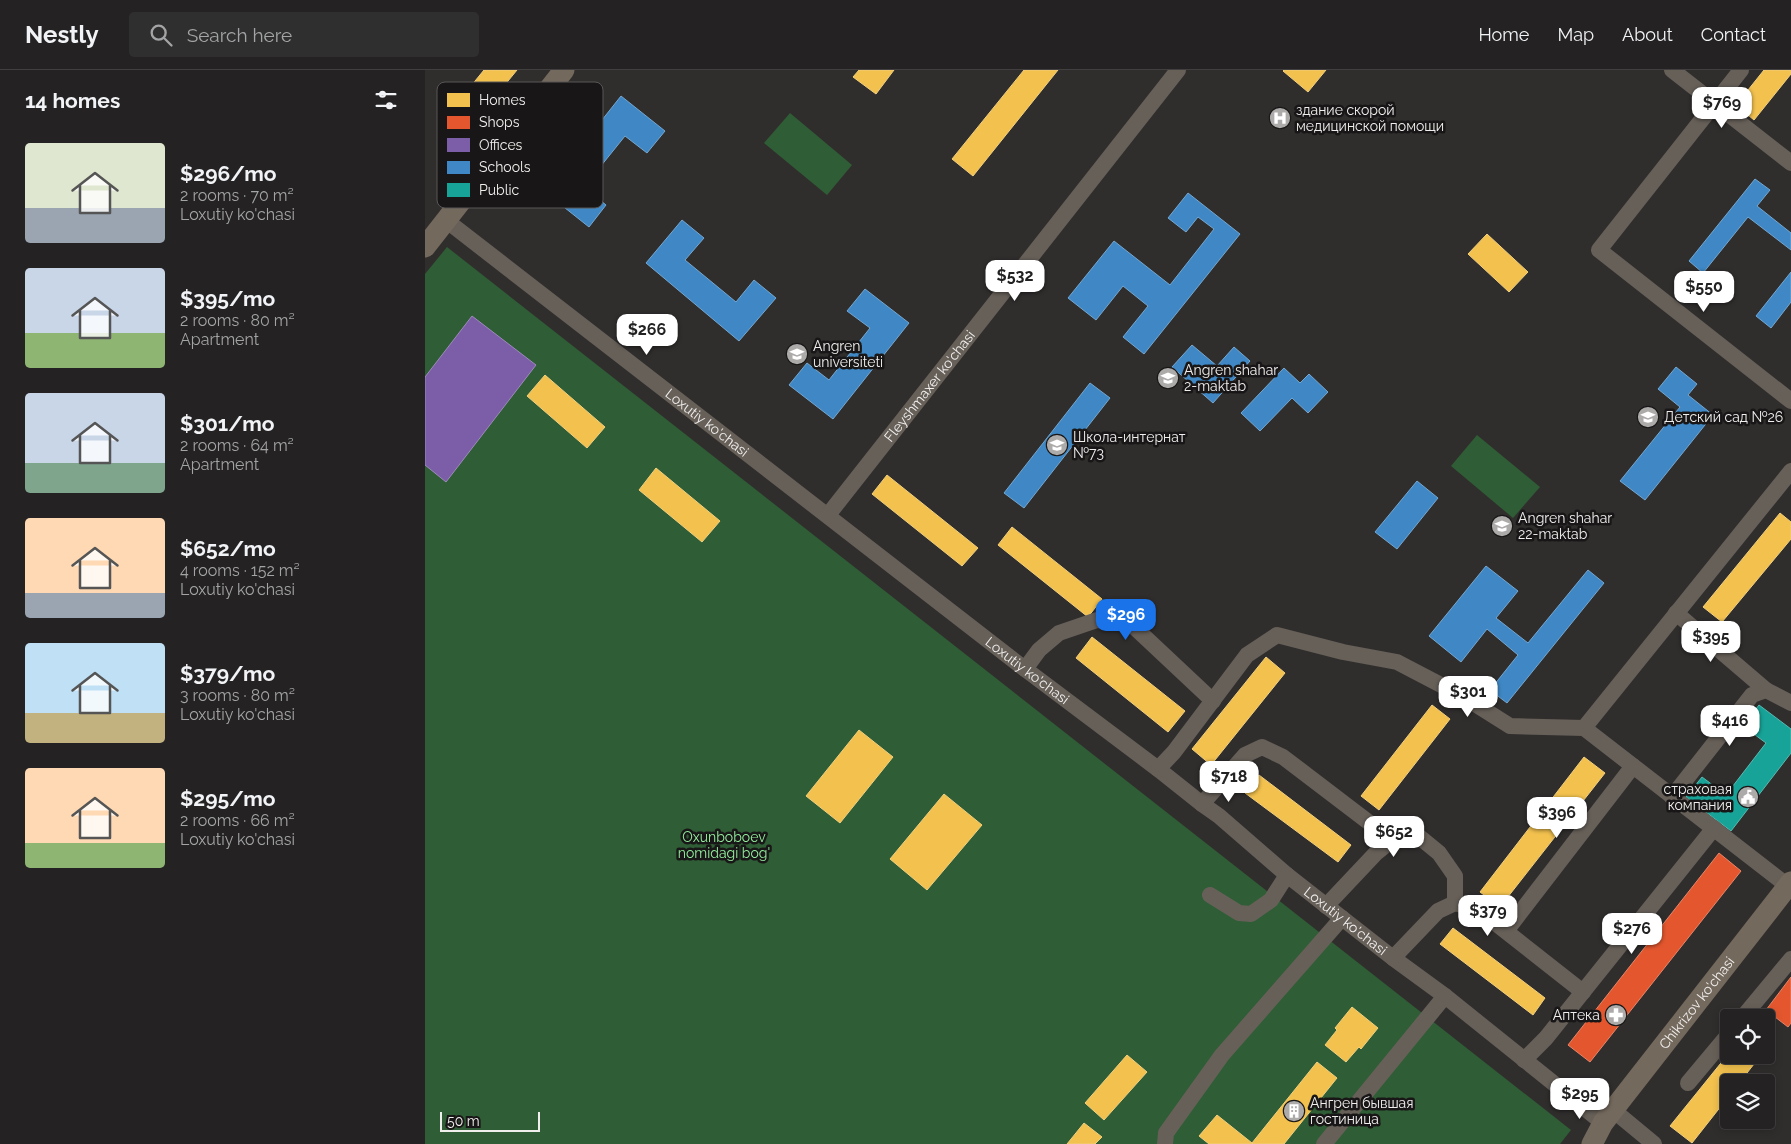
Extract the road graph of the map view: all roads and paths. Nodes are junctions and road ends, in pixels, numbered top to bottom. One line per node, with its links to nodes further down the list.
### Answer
1 (564, 70): 5 (main road)
2 (1178, 70): 13 (street, Fleyshmaxer ko'chasi)
3 (1671, 70): 6 (street)
4 (1741, 70): 6 (street)
5 (555, 82)
6 (1714, 104): 7 (street); 11 (street)
7 (1791, 163)
8 (457, 208): 9 (main road)
9 (447, 221): 10 (main road); 13 (street, Loxutiy ko'chasi)
10 (425, 248)
11 (1791, 401)
12 (1791, 471): 14 (street)
13 (828, 515): 15 (street, Loxutiy ko'chasi)
14 (1676, 613): 16 (street); 19 (street)
15 (1025, 669): 17 (street); 21 (street, Loxutiy ko'chasi)
16 (1766, 690): 18 (street); 22 (street)
17 (1213, 701): 19 (street); 21 (street)
18 (1791, 703)
19 (1584, 728): 20 (street)
20 (1633, 766): 22 (street); 32 (street)
21 (1158, 769): 23 (street, Loxutiy ko'chasi)
22 (1672, 797): 24 (street)
23 (1202, 804): 25 (street); 26 (street, Loxutiy ko'chasi)
24 (1714, 828): 27 (street); 35 (street)
25 (1392, 840): 29 (street); 30 (street)
26 (1287, 875): 28 (street); 30 (street, Loxutiy ko'chasi)
27 (1790, 884): 41 (main road, Chikrizov ko'chasi)
28 (1210, 895)
29 (1455, 903): 32 (street); 33 (street)
30 (1327, 906): 31 (street, Loxutiy ko'chasi)
31 (1342, 918): 33 (street, Loxutiy ko'chasi); 42 (street)
32 (1506, 931): 35 (street)
33 (1393, 958): 36 (street, Loxutiy ko'chasi)
34 (1791, 959): 37 (street)
35 (1583, 992): 39 (street)
36 (1445, 996): 39 (street, Loxutiy ko'chasi); 43 (street)
37 (1749, 1009)
38 (1720, 1045): 40 (street)
39 (1524, 1060): 41 (street, Loxutiy ko'chasi)
40 (1688, 1083)
41 (1608, 1117): 44 (main road, Chikrizov ko'chasi); 45 (main road, Chikrizov ko'chasi); 46 (street, Loxutiy ko'chasi)
42 (1165, 1144)
43 (1324, 1144)
44 (1582, 1144)
45 (1592, 1144)
46 (1654, 1144)

